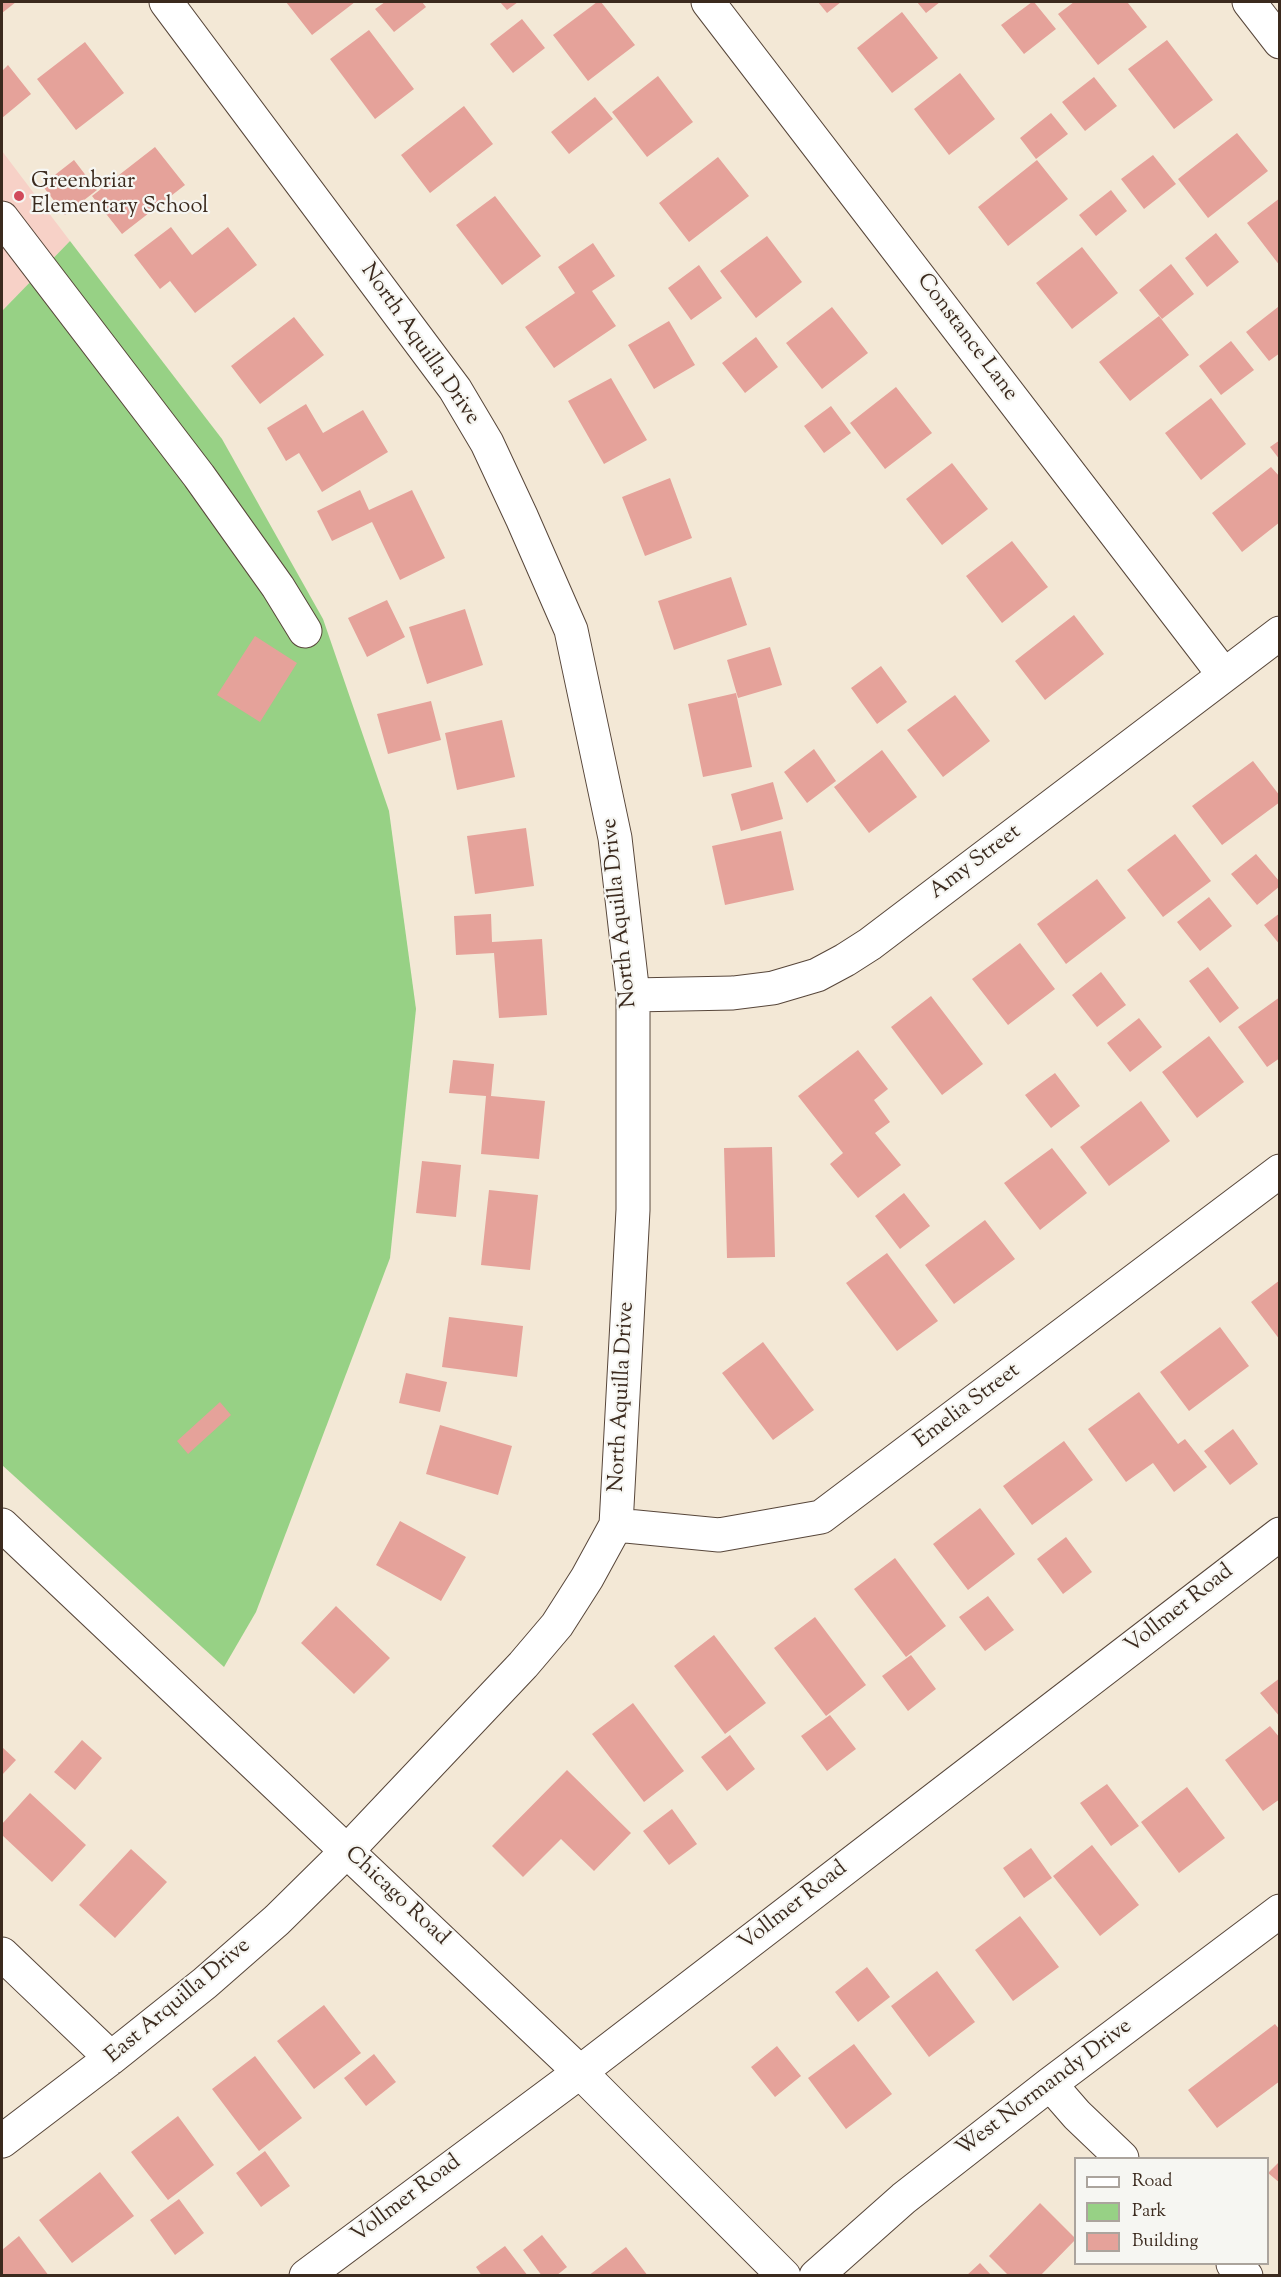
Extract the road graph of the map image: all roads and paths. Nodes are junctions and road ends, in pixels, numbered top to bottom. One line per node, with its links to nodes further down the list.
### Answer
1 (166, 2): 9 (street, North Aquilla Drive)
2 (708, 2): 8 (street, Constance Lane)
3 (1249, 2): 4 (street)
4 (1280, 42)
5 (2, 218): 6 (street)
6 (305, 632)
7 (1280, 633): 8 (street, Amy Street)
8 (1224, 675): 9 (street, Amy Street)
9 (633, 995): 12 (street, North Aquilla Drive)
10 (1280, 1171): 12 (street, Emelia Street)
11 (2, 1525): 14 (street, Chicago Road)
12 (616, 1525): 14 (street, North Aquilla Drive)
13 (1280, 1534): 18 (street, Vollmer Road)
14 (347, 1851): 17 (street, East Arquilla Drive); 18 (street, Chicago Road)
15 (1280, 1911): 19 (street, West Normandy Drive)
16 (2, 1954): 17 (street)
17 (111, 2058): 20 (street, East Arquilla Drive)
18 (580, 2072): 23 (street, Vollmer Road); 24 (street, Chicago Road)
19 (1050, 2084): 21 (street); 25 (street, West Normandy Drive)
20 (2, 2141)
21 (1121, 2157)
22 (1234, 2265): 26 (street)
23 (306, 2276)
24 (784, 2276)
25 (816, 2276)
26 (1246, 2276)

